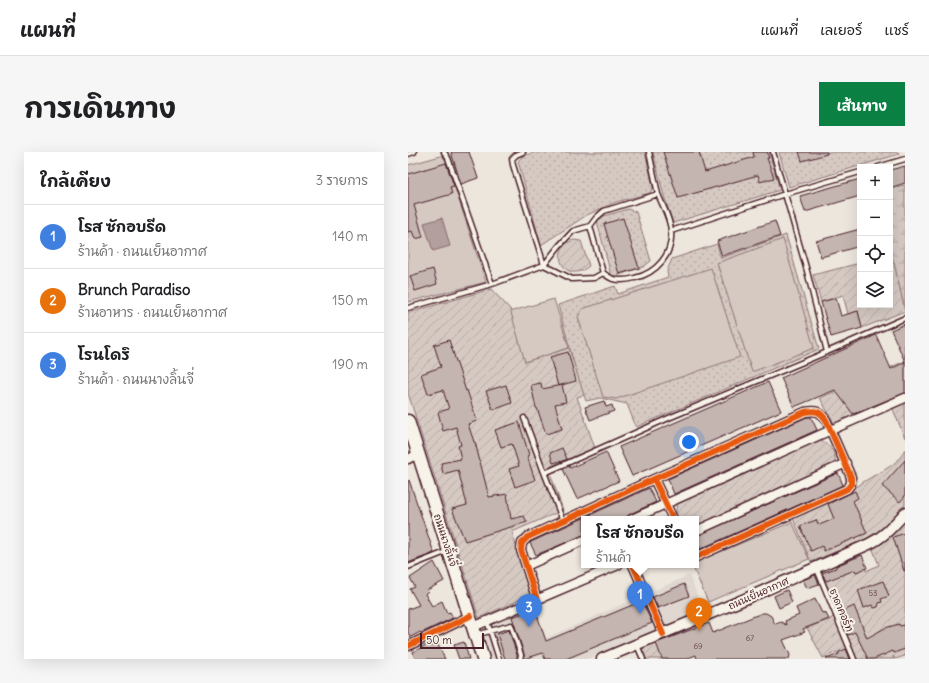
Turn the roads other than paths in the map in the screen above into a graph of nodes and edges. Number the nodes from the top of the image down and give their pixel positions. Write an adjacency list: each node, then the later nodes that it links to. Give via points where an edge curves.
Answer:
1 (414, 152): 6 (lane)
2 (444, 152): 16 (lane)
3 (523, 152): 14 (lane, via 512,159 513,165)
4 (649, 152): 10 (lane)
5 (773, 152): 11 (lane)
6 (408, 154)
7 (905, 159): 8 (lane)
8 (888, 164)
9 (857, 173): 11 (lane)
10 (658, 194): 12 (lane, via 604,211); 13 (lane)
11 (785, 194): 13 (lane); 19 (lane)
12 (590, 226): 14 (lane, via 573,231); 15 (lane)
13 (672, 231): 15 (lane, via 663,260 657,268 644,276 625,280 612,279)
14 (544, 265): 15 (lane, via 572,279 594,278); 16 (lane)
15 (603, 273)
16 (492, 284): 17 (lane)
17 (408, 308)
18 (905, 318): 19 (lane)
19 (827, 352): 26 (lane)
20 (905, 398): 23 (street)
21 (524, 418): 26 (lane)
22 (408, 421): 24 (main road, ถนนนางลิ้นจี่)
23 (831, 430): 25 (street); 27 (street, via 817,411 805,412); 28 (street)
24 (413, 457): 35 (main road, ถนนนางลิ้นจี่)
25 (846, 463): 33 (street); 36 (street, via 851,477 851,484 847,489)
26 (544, 472): 32 (lane)
27 (654, 479): 28 (street); 32 (street)
28 (666, 504): 30 (street); 31 (street)
29 (905, 513): 38 (street, ถนนเย็นอากาศ, via 879,539)
30 (639, 516)
31 (672, 516)
32 (563, 521): 37 (street, via 528,537 522,543 521,550)
33 (699, 529)
34 (581, 541): 37 (street)
35 (449, 551): 39 (lane); 44 (main road, ถนนนางลิ้นจี่)
36 (699, 555)
37 (526, 566): 42 (street)
38 (816, 567): 46 (street, ถนนเย็นอากาศ); 57 (lane, ธาดาคอร์ท)
39 (408, 568)
40 (611, 568): 42 (street)
41 (634, 568): 46 (street)
42 (537, 600): 43 (street)
43 (487, 621): 44 (street); 45 (lane)
44 (473, 626): 45 (lane); 50 (street); 53 (main road, ถนนนางลิ้นจี่)
45 (490, 631): 48 (lane); 54 (lane, via 511,625)
46 (663, 634): 49 (street, ถนนเย็นอากาศ)
47 (500, 643): 48 (lane)
48 (494, 645): 52 (lane)
49 (637, 645): 55 (street, ถนนเย็นอากาศ); 56 (lane)
50 (408, 646)
51 (504, 655): 52 (lane)
52 (498, 658)
53 (484, 659)
54 (520, 659)
55 (602, 659)
56 (643, 659)
57 (854, 659)

